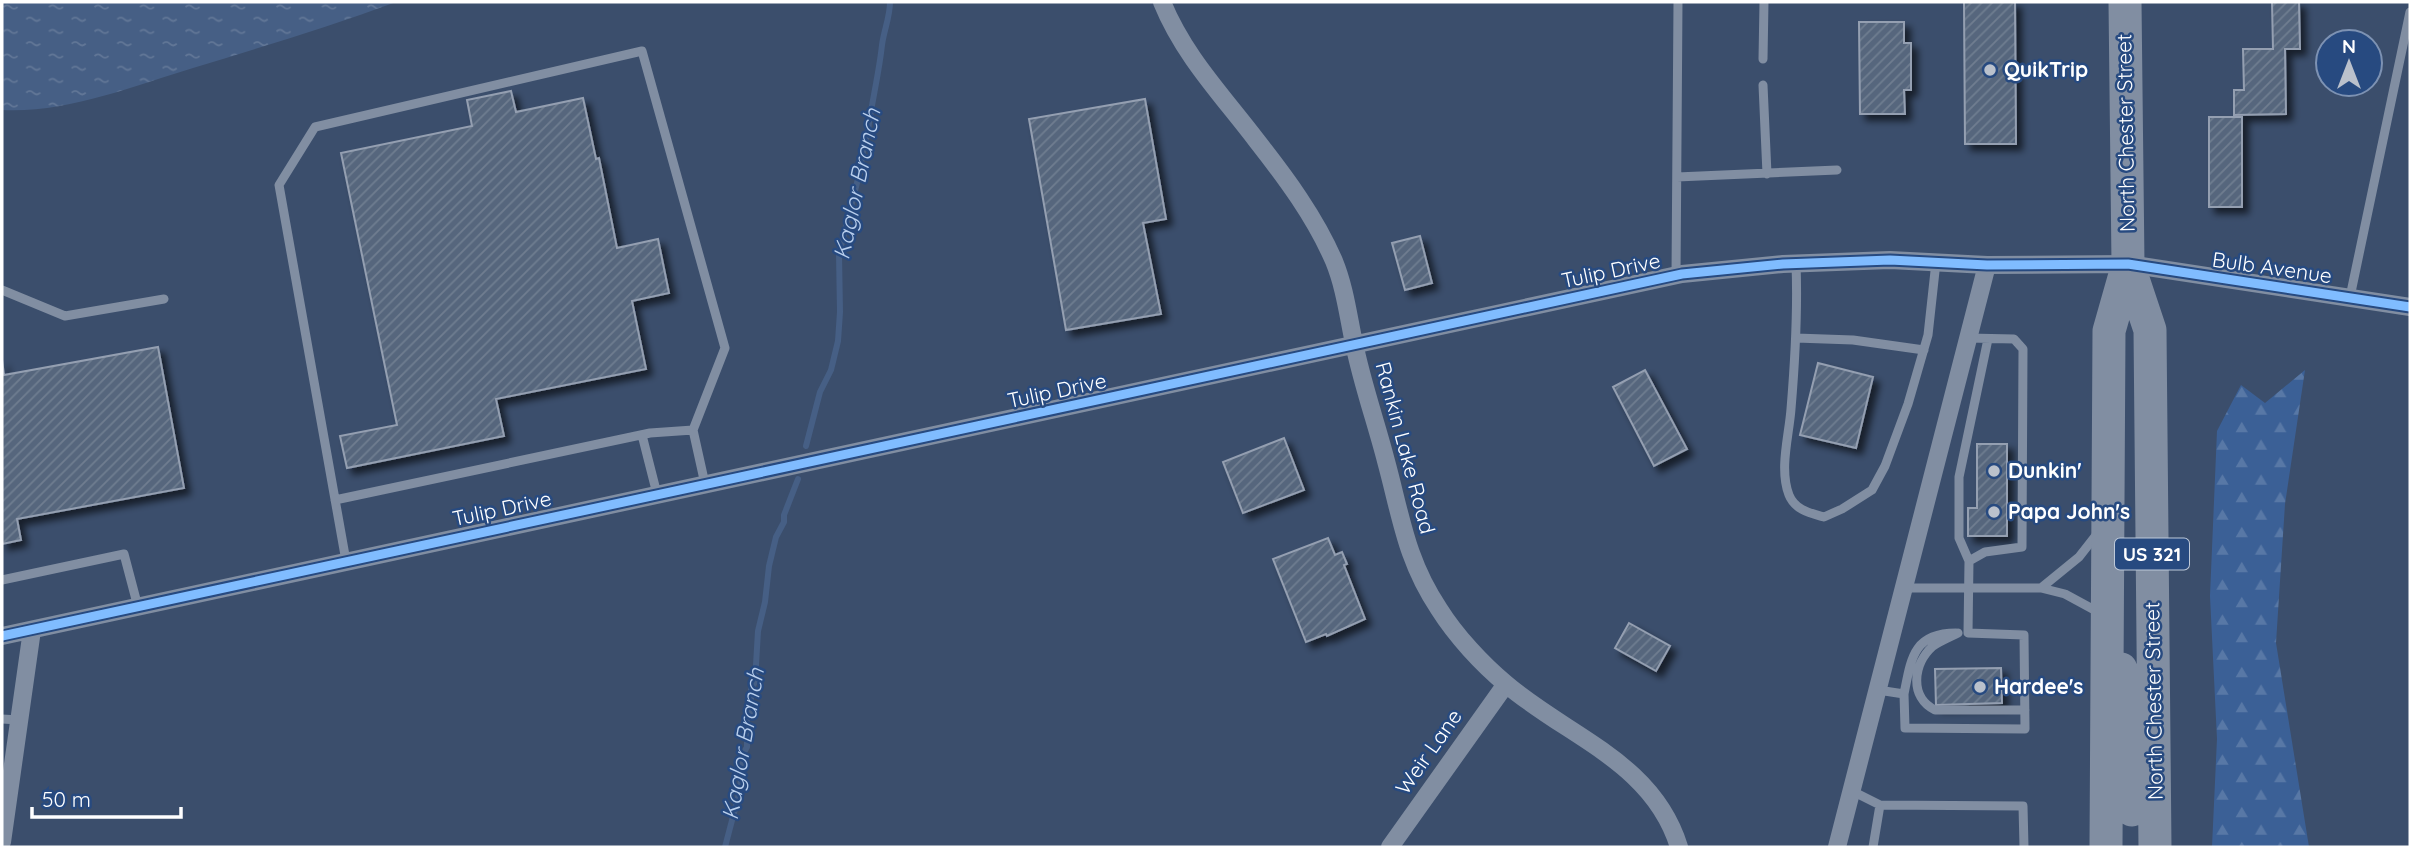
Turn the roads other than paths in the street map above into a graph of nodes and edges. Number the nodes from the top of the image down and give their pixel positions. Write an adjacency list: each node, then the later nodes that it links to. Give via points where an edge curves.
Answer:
1 (1162, 2): 24 (street, Rankin Lake Road, via 1206,80 1257,140 1310,214 1334,262)
2 (1678, 2): 11 (lane)
3 (1764, 2): 7 (lane)
4 (2125, 2): 14 (highway, North Chester Street / US 321)
5 (2410, 12): 6 (lane)
6 (2407, 39): 18 (lane)
7 (1763, 59)
8 (1763, 85): 10 (lane)
9 (1836, 170): 10 (lane)
10 (1767, 174): 11 (lane)
11 (1677, 177): 16 (lane)
12 (1936, 262): 13 (street, Tulip Drive); 15 (street, Tulip Drive); 25 (lane)
13 (1797, 264): 16 (street, Tulip Drive); 21 (lane)
14 (2128, 264): 15 (street, Tulip Drive); 18 (street, Bulb Avenue); 31 (highway, North Chester Street / US 321, via 2109,331); 59 (highway, North Chester Street / US 321, via 2150,330)
15 (1987, 265): 22 (street)
16 (1676, 275): 24 (street, Tulip Drive)
17 (2, 290): 19 (lane, via 65,316)
18 (2350, 297): 20 (street, Bulb Avenue)
19 (164, 299)
20 (2410, 307)
21 (1797, 338): 25 (lane, via 1853,340); 25 (lane, via 1784,465 1789,496 1801,510 1824,517 1872,490 1890,454)
22 (1968, 338): 23 (lane); 36 (street)
23 (1988, 339): 33 (lane, via 1958,477 1959,538); 33 (lane, via 2014,339 2023,349 2022,547 1985,552)
24 (1354, 345): 28 (street, Tulip Drive); 44 (street, Rankin Lake Road, via 1420,581 1441,613)
25 (1924, 351)
26 (693, 430): 27 (lane); 28 (lane); 30 (lane, via 724,348 642,51 315,127 279,185)
27 (642, 435): 29 (lane); 30 (lane)
28 (705, 484): 29 (street, Tulip Drive)
29 (657, 494): 32 (street, Tulip Drive)
30 (335, 500): 32 (lane)
31 (2107, 522): 37 (lane, via 2079,557); 39 (highway, North Chester Street / US 321)
32 (346, 561): 38 (street, Tulip Drive)
33 (1969, 561): 35 (lane)
34 (2, 580): 38 (lane, via 124,554)
35 (1970, 587): 36 (lane); 37 (lane); 42 (lane)
36 (1904, 588): 45 (street)
37 (2041, 588): 39 (lane, via 2083,601)
38 (138, 607): 40 (street, Tulip Drive)
39 (2106, 617): 57 (highway, North Chester Street / US 321); 58 (highway, via 2129,697)
40 (32, 630): 43 (street, Tulip Drive); 48 (street)
41 (1958, 633): 42 (lane); 46 (lane, via 1922,641 1911,658); 47 (lane, via 1934,646 1922,660 1916,691 1923,704 1935,710)
42 (1968, 633): 47 (lane, via 2024,635)
43 (2, 636)
44 (1506, 684): 52 (street, Weir Lane); 53 (street, Rankin Lake Road, via 1649,789)
45 (1878, 690): 46 (lane); 49 (street)
46 (1904, 694): 47 (lane, via 1905,728 2025,729)
47 (2025, 710)
48 (11, 719): 51 (street)
49 (1852, 791): 50 (lane); 54 (street)
50 (1880, 805): 55 (lane); 56 (lane, via 2023,806)
51 (2, 842)
52 (1390, 847)
53 (1679, 847)
54 (1837, 847)
55 (1873, 847)
56 (2024, 847)
57 (2106, 847)
58 (2133, 847)
59 (2155, 847)

